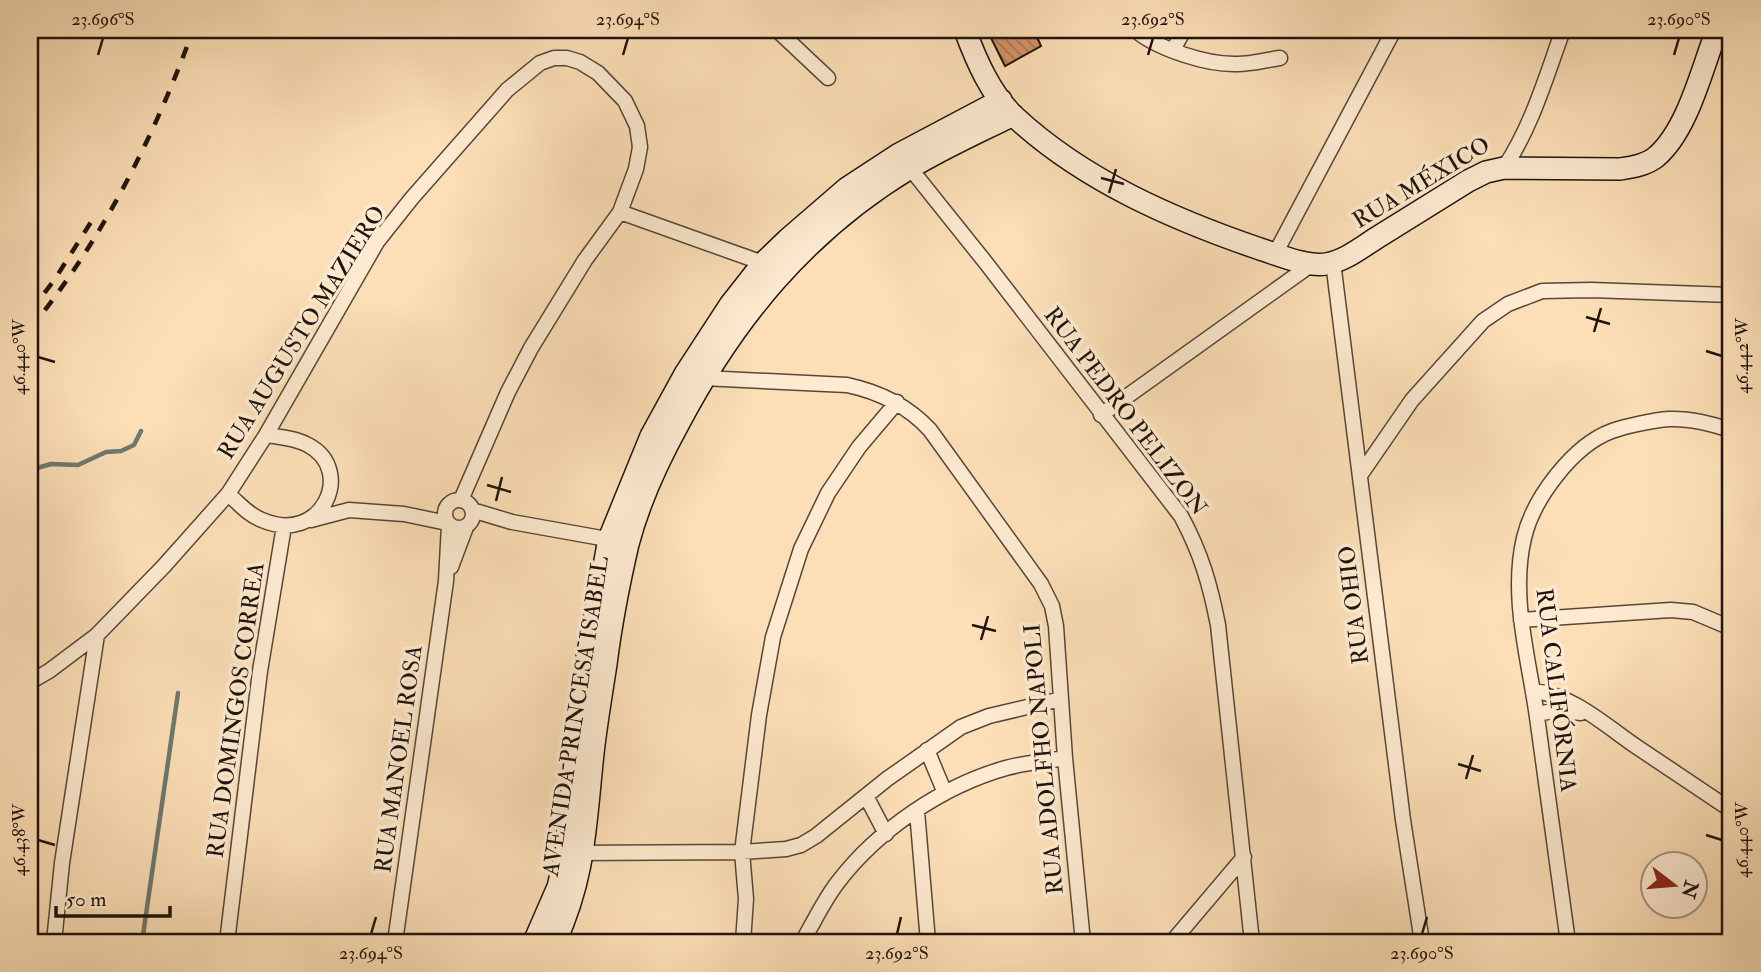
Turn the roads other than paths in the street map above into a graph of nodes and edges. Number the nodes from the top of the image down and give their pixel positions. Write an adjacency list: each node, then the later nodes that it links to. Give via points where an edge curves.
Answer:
1 (777, 30): 10 (street)
2 (965, 30): 11 (main road)
3 (1135, 30): 8 (street)
4 (1185, 30): 8 (street)
5 (1394, 30): 15 (street)
6 (1563, 30): 13 (street, RUA MÉXICO, via 1528,125)
7 (1717, 30): 13 (main road, via 1687,110 1655,157 1620,169)
8 (1173, 50): 9 (street, via 1218,63)
9 (1280, 58)
10 (828, 78)
11 (1007, 108): 12 (main road, AVENIDA PRINCESA ISABEL); 15 (main road, via 1067,159 1110,185 1227,238)
12 (904, 161): 17 (main road, AVENIDA PRINCESA ISABEL, via 847,188); 19 (main road, AVENIDA PRINCESA ISABEL, via 781,271); 21 (street, RUA PEDRO PELIZON)
13 (1504, 168): 16 (main road, RUA MÉXICO, via 1468,181)
14 (620, 212): 17 (street); 23 (street, RUA AUGUSTO MAZIERO, via 639,147 637,127 625,101 580,62 554,58 540,64 507,90 377,242); 29 (street, RUA MANOEL ROSA, via 585,260 508,392 485,443)
15 (1275, 254): 16 (main road)
16 (1330, 261): 21 (street, RUA MÉXICO); 24 (street, RUA OHIO)
17 (763, 263): 34 (main road, AVENIDA PRINCESA ISABEL, via 685,374 651,436)
18 (1731, 295): 24 (street, via 1591,289 1542,291 1508,304 1483,321 1412,400)
19 (703, 378): 20 (street, RUA ADOLFHO NAPOLI, via 847,385); 34 (main road, AVENIDA PRINCESA ISABEL)
20 (897, 402): 41 (street, RUA ADOLFHO NAPOLI, via 930,430 1041,584 1056,625); 51 (street, via 828,493 801,549 773,637)
21 (1101, 415): 53 (street, RUA PEDRO PELIZON, via 1181,516 1209,580)
22 (1731, 430): 36 (street, RUA CALIFÓRNIA, via 1669,419 1611,432 1565,465 1532,515 1524,538)
23 (266, 435): 25 (street, via 310,445 324,461); 26 (street, RUA AUGUSTO MAZIERO)
24 (1360, 474): 65 (street, RUA OHIO)
25 (330, 482): 28 (street, via 336,500); 31 (street, via 328,497)
26 (228, 494): 33 (street, via 260,520); 38 (street, RUA AUGUSTO MAZIERO)
27 (447, 507): 29 (street, via 453,501); 30 (street); 32 (street, RUA MANOEL ROSA)
28 (349, 510): 30 (street); 31 (street)
29 (468, 513): 32 (street, via 457,528); 34 (street); 35 (street, RUA MANOEL ROSA)
30 (404, 514): 32 (street)
31 (308, 521): 33 (street)
32 (448, 524): 35 (street, RUA MANOEL ROSA)
33 (284, 527): 55 (street, RUA DOMINGOS CORREA, via 260,671)
34 (619, 541): 52 (main road, AVENIDA PRINCESA ISABEL, via 583,680)
35 (446, 581): 56 (street, RUA MANOEL ROSA)
36 (1521, 620): 37 (street, via 1671,610 1693,612); 40 (street, RUA CALIFÓRNIA)
37 (1731, 628)
38 (97, 635): 39 (street, RUA AUGUSTO MAZIERO); 54 (street)
39 (30, 682)
40 (1533, 691): 42 (street, RUA CALIFÓRNIA); 43 (street, via 1559,697)
41 (1061, 699): 44 (street, via 989,716 961,727); 45 (street, RUA ADOLFHO NAPOLI)
42 (1537, 714): 43 (street, via 1558,710); 66 (street, RUA CALIFÓRNIA)
43 (1590, 715): 48 (street)
44 (927, 750): 46 (street); 47 (street)
45 (1065, 758): 46 (street, via 1006,768); 62 (street, RUA ADOLFHO NAPOLI)
46 (945, 793): 49 (street)
47 (866, 796): 50 (street); 51 (street, via 801,845)
48 (1731, 810)
49 (917, 811): 50 (street); 61 (street)
50 (886, 834): 60 (street, via 836,885)
51 (742, 852): 52 (street); 59 (street)
52 (575, 853): 57 (main road, AVENIDA PRINCESA ISABEL); 58 (main road, AVENIDA PRINCESA ISABEL, via 578,882)
53 (1244, 857): 63 (street); 64 (street, RUA PEDRO PELIZON)
54 (54, 942)
55 (227, 942)
56 (395, 942)
57 (534, 942)
58 (555, 942)
59 (743, 942)
60 (802, 942)
61 (928, 942)
62 (1083, 942)
63 (1172, 942)
64 (1252, 942)
65 (1422, 942)
66 (1568, 942)

